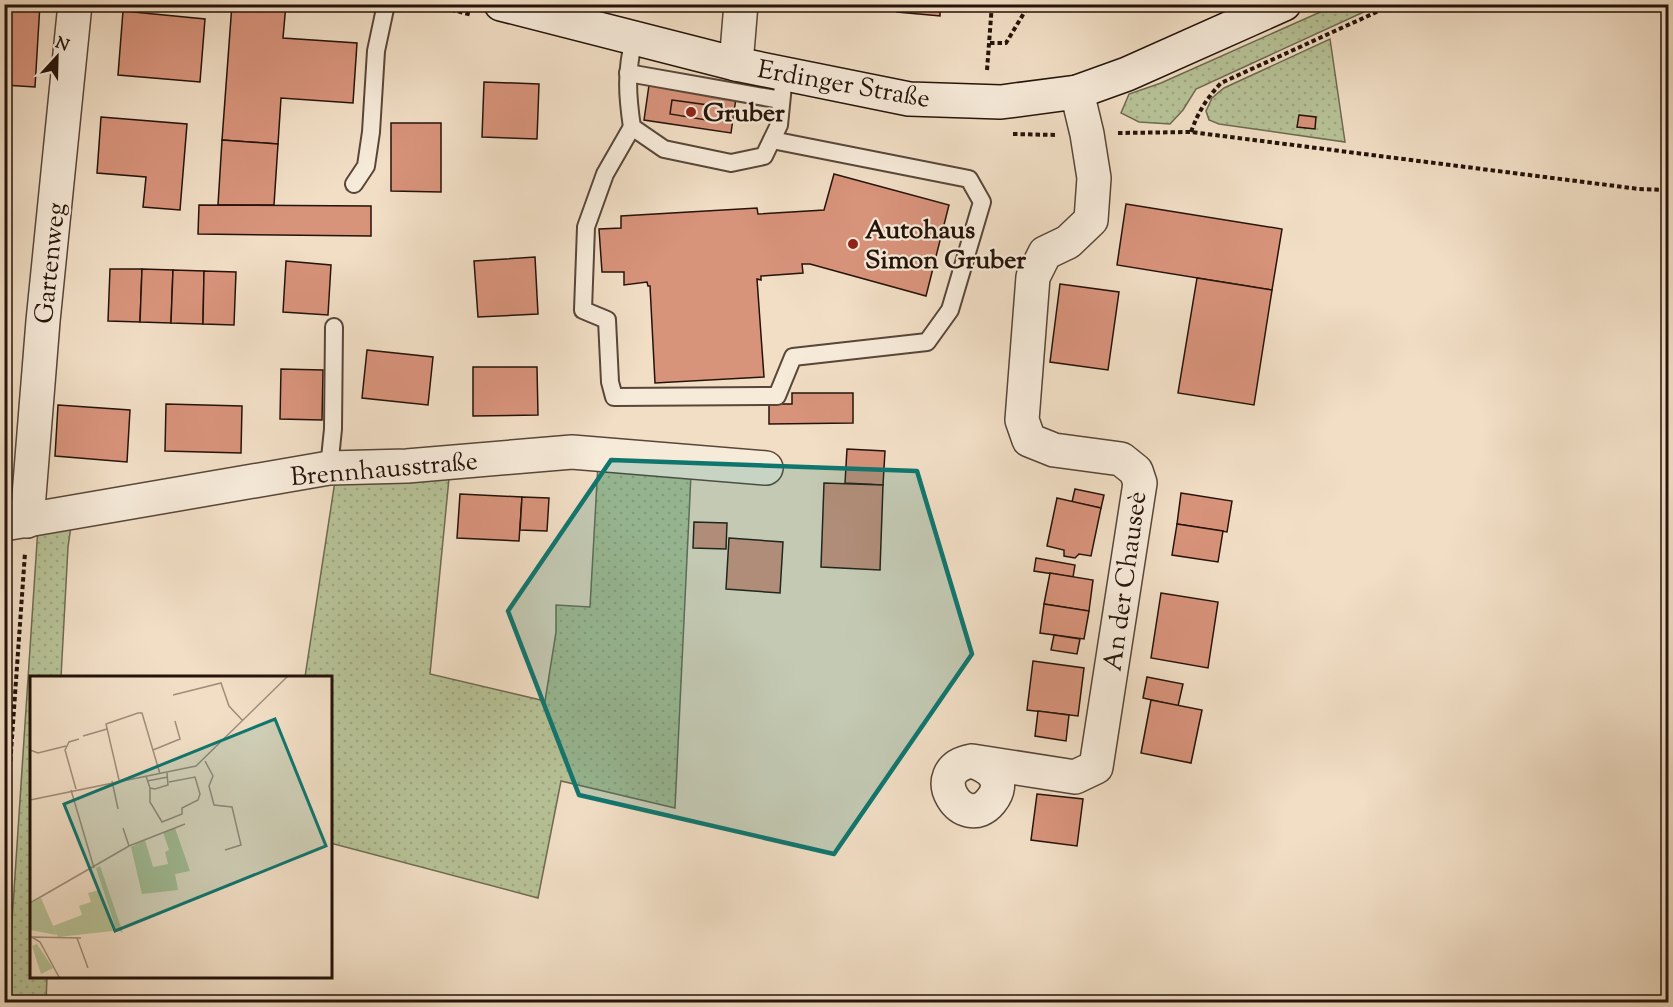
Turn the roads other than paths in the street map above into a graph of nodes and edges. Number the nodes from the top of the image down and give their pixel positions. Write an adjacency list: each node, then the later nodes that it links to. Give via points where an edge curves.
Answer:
1 (75, 4): 17 (street, Gartenweg, via 43,321)
2 (386, 4): 13 (lane, via 376,51 366,166)
3 (501, 4): 6 (street, Erdinger Straße)
4 (741, 4): 7 (street)
5 (1284, 4): 10 (street, Erdinger Straße)
6 (634, 39): 7 (street, Erdinger Straße); 8 (lane)
7 (735, 64): 9 (street, Erdinger Straße)
8 (628, 73): 9 (lane); 11 (lane)
9 (783, 87): 10 (street, Erdinger Straße, via 909,99 1001,102); 12 (lane, via 779,125)
10 (1077, 92): 18 (street, An der Chauseè, via 1094,178 1091,220 1068,242 1045,253 1033,277 1022,420 1029,440 1054,450 1121,459 1136,471 1140,483 1096,767 1075,777)
11 (632, 127): 12 (lane, via 664,149 731,163 765,156); 12 (lane, via 605,174 586,227 584,310 607,320 614,397 777,396 793,357 927,342 950,310 982,202 969,178)
12 (772, 140)
13 (354, 184)
14 (334, 327): 15 (lane)
15 (329, 468): 16 (street, Brennhausstraße, via 407,466 572,452); 17 (street, Brennhausstraße)
16 (766, 468)
17 (16, 523)
18 (972, 761)

